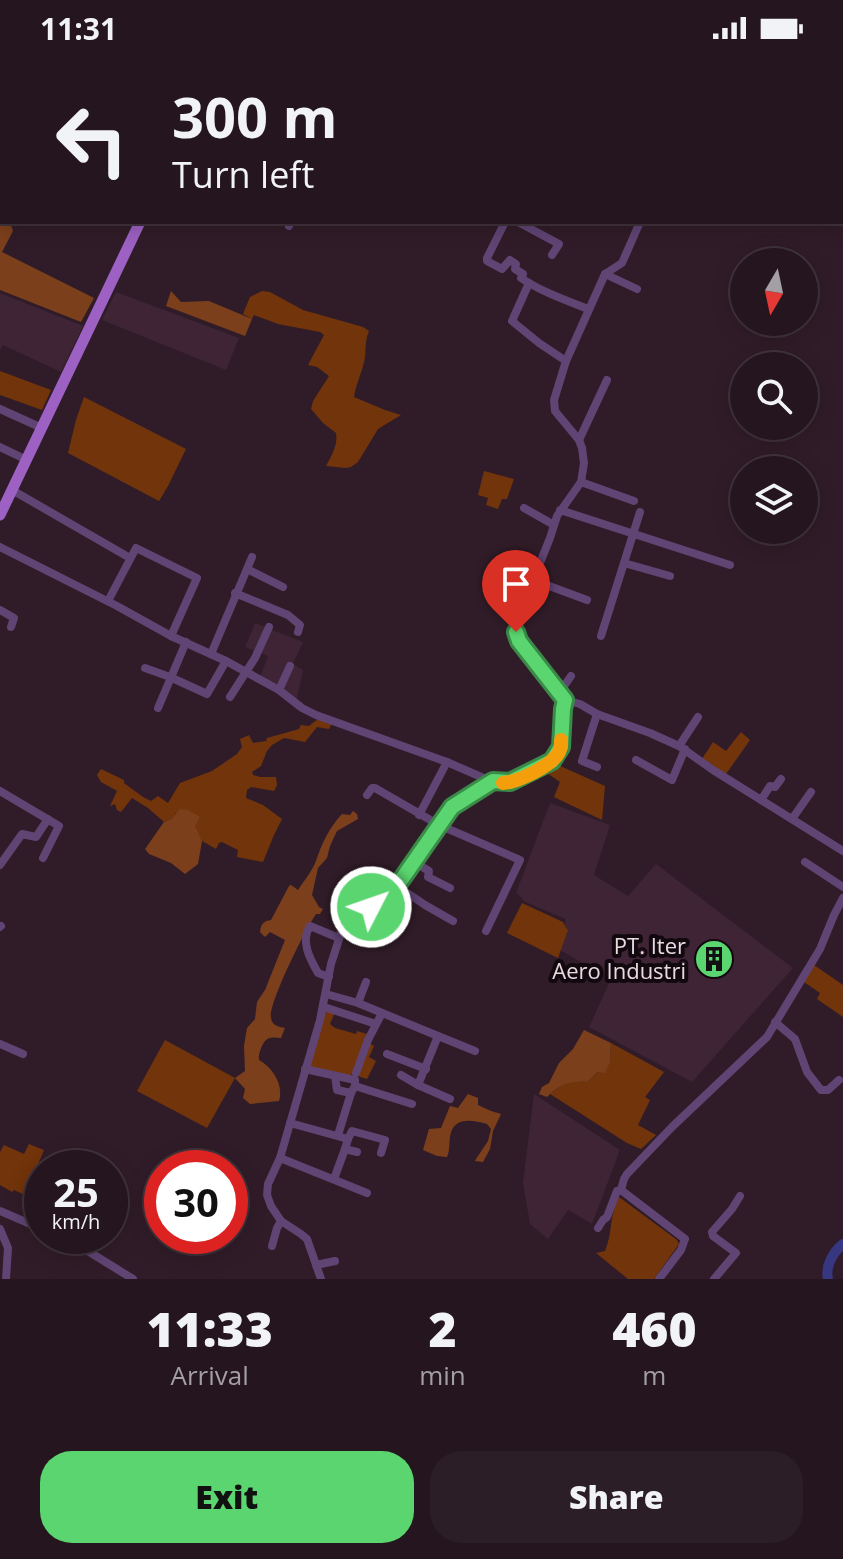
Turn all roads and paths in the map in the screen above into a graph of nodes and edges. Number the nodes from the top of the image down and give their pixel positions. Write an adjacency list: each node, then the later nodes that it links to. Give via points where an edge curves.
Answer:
1 (139, 224): 13 (main road)
2 (504, 224): 7 (street, via 487,260 502,269 510,260)
3 (522, 224): 5 (street, via 559,244)
4 (639, 224): 6 (street, via 622,263)
5 (552, 255)
6 (605, 274): 8 (street); 9 (street)
7 (529, 283): 9 (street); 10 (street, via 512,321)
8 (637, 289)
9 (588, 309): 10 (street)
10 (566, 361): 14 (street, via 554,405)
11 (607, 380): 14 (street)
12 (0, 409): 13 (street)
13 (42, 428): 16 (main road)
14 (579, 440): 17 (street)
15 (0, 447): 16 (street)
16 (27, 460): 18 (main road)
17 (581, 482): 19 (street); 22 (street)
18 (12, 490): 21 (main road); 28 (street)
19 (634, 501)
20 (524, 508): 24 (street)
21 (1, 510)
22 (560, 510): 24 (street); 25 (street)
23 (640, 512): 25 (street)
24 (554, 525): 33 (street)
25 (633, 534): 29 (street); 30 (street)
26 (0, 547): 37 (street)
27 (252, 557): 31 (street)
28 (130, 558): 37 (street); 42 (street, via 136,548 197,579)
29 (624, 563): 32 (street); 43 (street)
30 (730, 565)
31 (247, 569): 34 (street); 35 (street)
32 (670, 576)
33 (533, 580): 36 (street); 53 (street, via 516,632)
34 (283, 587)
35 (235, 593): 41 (street, via 292,617 300,625); 45 (street)
36 (587, 600)
37 (108, 601): 42 (street)
38 (0, 610): 39 (street, via 14,618)
39 (11, 627)
40 (269, 627): 49 (street)
41 (298, 632)
42 (171, 636): 44 (street)
43 (601, 636)
44 (186, 642): 45 (street); 51 (street)
45 (211, 654): 46 (street)
46 (226, 661): 49 (street); 51 (street, via 207,694)
47 (290, 666): 52 (street)
48 (145, 668): 51 (street)
49 (245, 673): 52 (street); 54 (street)
50 (571, 676): 53 (street)
51 (170, 677): 55 (street)
52 (279, 690): 60 (street, via 309,712)
53 (563, 696): 56 (street); 63 (street, via 561,747 555,758 515,781)
54 (230, 697)
55 (158, 708)
56 (597, 714): 58 (street); 61 (street, via 582,761)
57 (698, 717): 58 (street)
58 (682, 748): 59 (street, via 672,780); 67 (street)
59 (636, 760)
60 (447, 762): 63 (street); 68 (street)
61 (597, 767)
62 (781, 779): 67 (street)
63 (493, 781): 71 (street, via 452,807)
64 (0, 791): 69 (street)
65 (811, 792): 70 (street)
66 (367, 795): 68 (street, via 375,788)
67 (761, 800): 70 (street)
68 (419, 815): 71 (street)
69 (48, 819): 73 (street, via 59,828); 76 (street, via 36,837 22,834)
70 (792, 819): 72 (street)
71 (439, 825): 74 (street); 82 (street, via 520,860)
72 (843, 851)
73 (43, 858)
74 (414, 862): 77 (street); 79 (street)
75 (805, 862): 78 (street)
76 (0, 865)
77 (397, 886): 81 (street); 83 (street, via 351,917)
78 (843, 887)
79 (450, 888)
80 (843, 898): 90 (street, via 820,949)
81 (453, 921)
82 (486, 931)
83 (339, 938): 84 (street); 84 (street, via 310,926 306,932 317,971)
84 (329, 977): 86 (street)
85 (366, 982): 87 (street)
86 (326, 994): 87 (street); 88 (street)
87 (358, 1003): 89 (street)
88 (324, 1007): 91 (street); 97 (street)
89 (382, 1013): 91 (street); 92 (street)
90 (775, 1022): 102 (street, via 794,1038 807,1072 821,1090); 115 (street, via 757,1048 635,1166)
91 (376, 1024): 99 (street)
92 (438, 1036): 94 (street); 98 (street)
93 (0, 1044): 95 (street)
94 (475, 1051)
95 (23, 1054)
96 (387, 1054): 98 (street)
97 (305, 1069): 101 (street); 107 (street)
98 (426, 1069): 103 (street)
99 (356, 1073)
100 (401, 1075): 103 (street)
101 (335, 1076): 104 (street, via 337,1090); 104 (street, via 355,1080)
102 (839, 1080)
103 (418, 1085): 105 (street)
104 (353, 1090): 106 (street); 108 (street)
105 (450, 1099)
106 (412, 1104)
107 (290, 1123): 108 (street); 113 (street)
108 (338, 1135): 109 (street)
109 (348, 1139): 110 (street); 112 (street, via 352,1131 385,1140)
110 (345, 1149): 111 (street); 114 (street)
111 (357, 1152)
112 (381, 1153)
113 (280, 1158): 114 (street); 120 (street, via 267,1195)
114 (334, 1179): 116 (street)
115 (621, 1190): 121 (street); 130 (street, via 685,1239)
116 (367, 1193)
117 (740, 1196): 131 (street, via 712,1232 736,1253)
118 (0, 1211): 119 (street)
119 (24, 1221)
120 (281, 1221): 123 (street); 126 (street, via 305,1237)
121 (598, 1228)
122 (0, 1229): 127 (street, via 8,1252)
123 (272, 1246)
124 (93, 1254): 128 (street)
125 (335, 1261): 126 (street)
126 (316, 1265): 129 (street)
127 (6, 1279)
128 (133, 1279)
129 (321, 1279)
130 (659, 1279)
131 (714, 1279)

